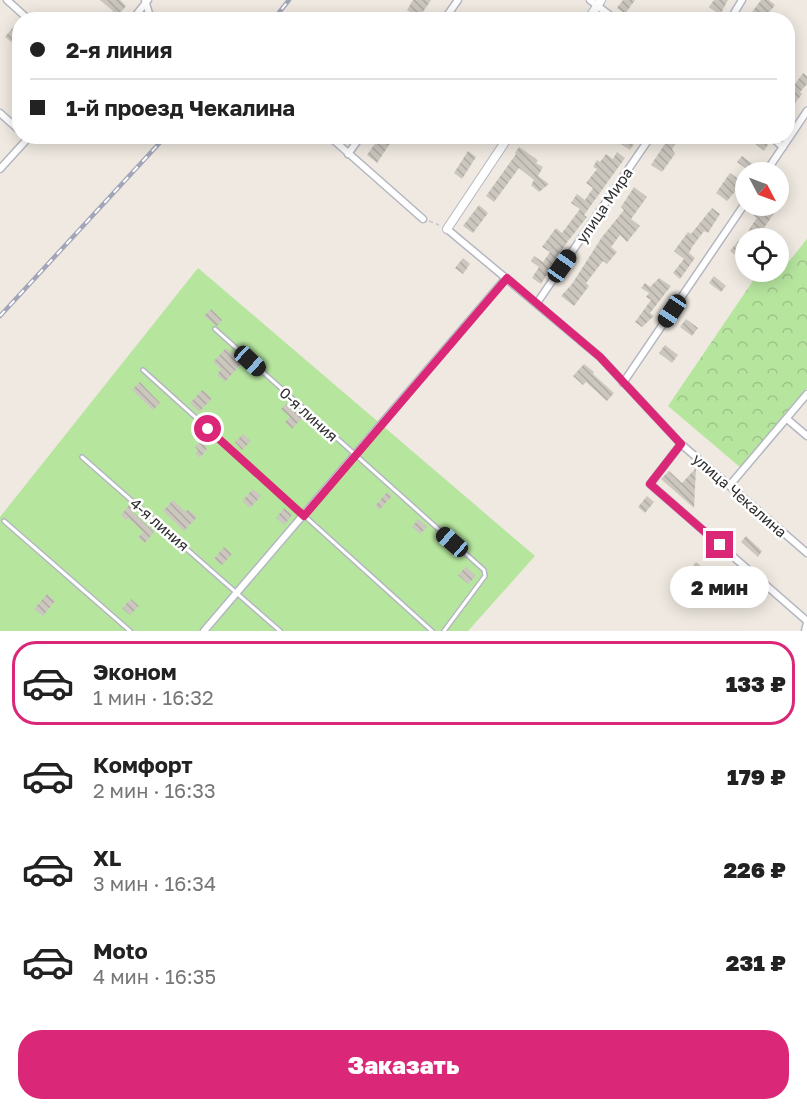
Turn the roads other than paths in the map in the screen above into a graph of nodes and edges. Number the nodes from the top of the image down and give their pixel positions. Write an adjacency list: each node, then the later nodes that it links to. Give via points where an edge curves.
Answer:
1 (7, 0): 4 (street)
2 (590, 0): 3 (street)
3 (599, 3)
4 (20, 12)
5 (807, 111): 8 (street)
6 (0, 113): 7 (street)
7 (12, 124)
8 (795, 129)
9 (22, 144): 19 (street)
10 (337, 144): 17 (street)
11 (355, 144): 17 (street)
12 (504, 144): 22 (street)
13 (646, 144): 24 (street, улица Мира)
14 (779, 144): 16 (street)
15 (785, 144): 16 (street)
16 (783, 147): 18 (street)
17 (348, 154): 21 (street)
18 (773, 162)
19 (0, 169)
20 (736, 216): 27 (street)
21 (423, 219)
22 (447, 229): 23 (street, улица Чекалина)
23 (507, 278): 24 (street, улица Чекалина); 33 (street)
24 (537, 303): 27 (street, улица Чекалина, via 600,357)
25 (215, 329): 33 (lane, 0-я линия)
26 (144, 370): 35 (lane)
27 (623, 383): 31 (street, улица Чекалина)
28 (807, 394): 29 (street)
29 (787, 419): 30 (street); 34 (street)
30 (807, 436)
31 (681, 444): 34 (street, улица Чекалина); 39 (street, via 650,484)
32 (82, 456): 38 (lane, 4-я линия)
33 (355, 456): 35 (street); 44 (lane, 0-я линия, via 484,570 484,576)
34 (730, 485): 37 (street, улица Чекалина)
35 (304, 516): 38 (street); 43 (lane)
36 (4, 521): 40 (lane)
37 (807, 553)
38 (237, 592): 41 (street); 42 (lane, 4-я линия)
39 (807, 622): 45 (street)
40 (130, 631)
41 (204, 631)
42 (280, 631)
43 (432, 631)
44 (444, 631)
45 (805, 631)

